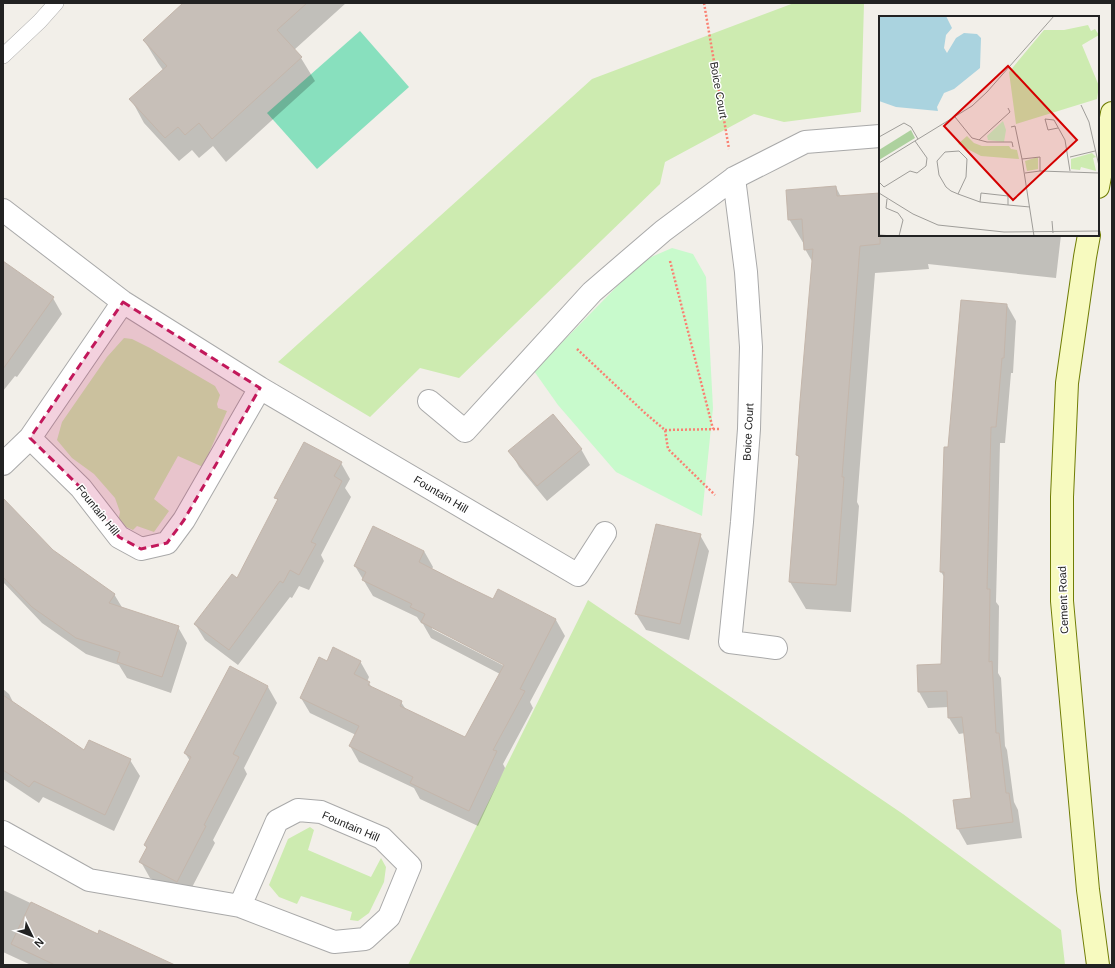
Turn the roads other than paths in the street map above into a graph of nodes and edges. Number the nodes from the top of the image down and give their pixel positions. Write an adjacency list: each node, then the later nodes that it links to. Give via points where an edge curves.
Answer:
1 (56, 3): 2 (lane)
2 (3, 56)
3 (1112, 113): 5 (street)
4 (879, 136): 6 (street, via 805,142)
5 (1101, 159): 7 (street)
6 (734, 178): 12 (street, via 663,231 592,292 465,431); 16 (street, Boice Court, via 746,272 751,347 749,430 730,642)
7 (1099, 178)
8 (3, 210): 10 (street, Fountain Hill)
9 (1089, 236): 19 (street, Cement Road, via 1067,383 1062,497 1062,601 1088,890)
10 (123, 302): 11 (street, Fountain Hill); 13 (street)
11 (260, 388): 13 (street, Fountain Hill, via 184,520 167,543 141,549 119,537 81,488); 15 (street, Fountain Hill, via 578,575)
12 (429, 400)
13 (30, 438): 14 (street)
14 (3, 464)
15 (605, 532)
16 (776, 648)
17 (3, 832): 18 (street, Fountain Hill, via 89,880)
18 (240, 906): 18 (street, Fountain Hill, via 277,821 298,810 321,812 382,838 410,866 389,917 365,939 334,942)
19 (1098, 965)

